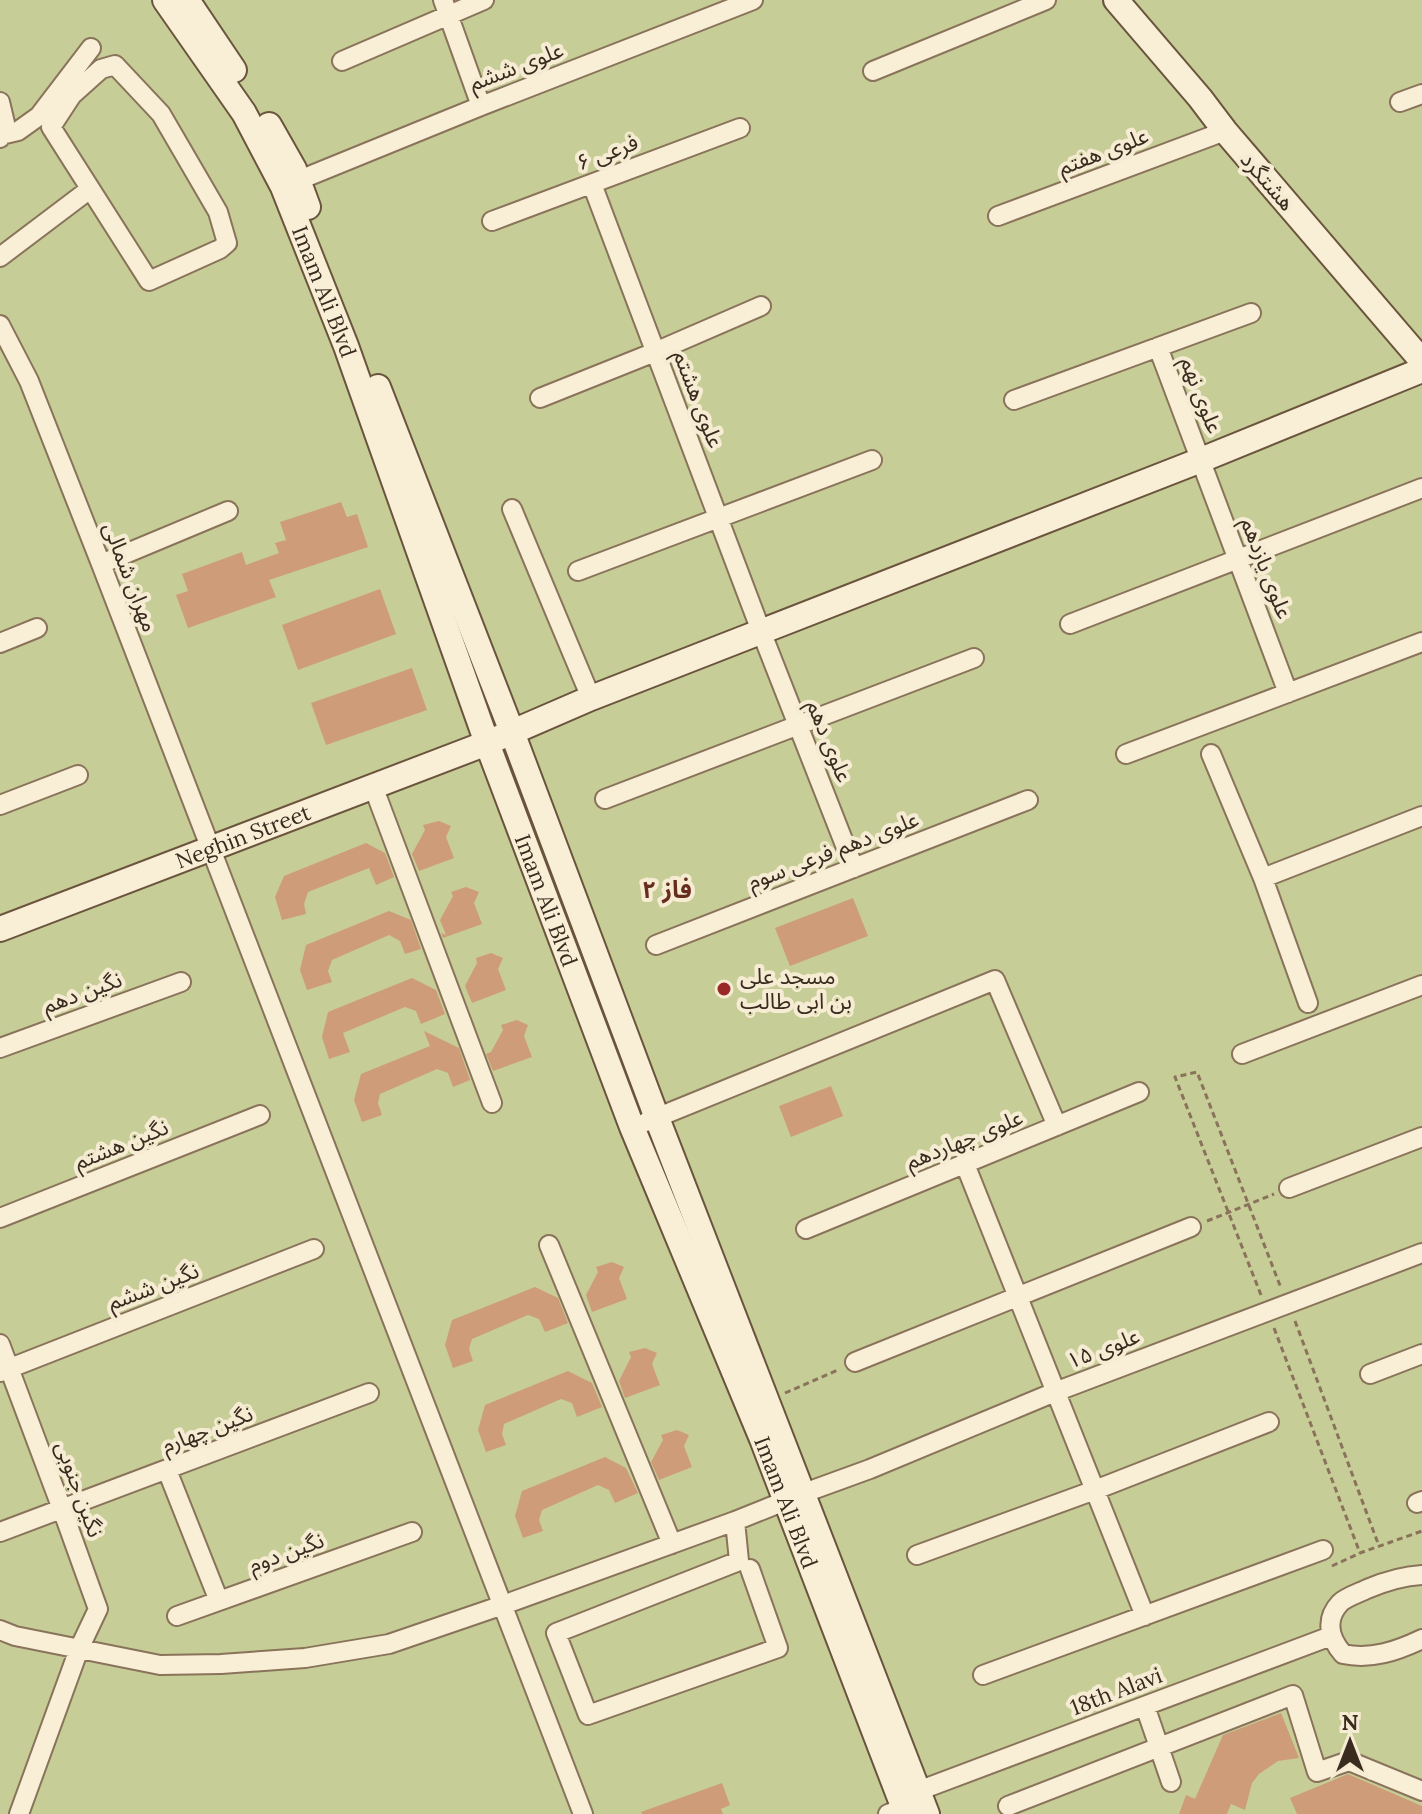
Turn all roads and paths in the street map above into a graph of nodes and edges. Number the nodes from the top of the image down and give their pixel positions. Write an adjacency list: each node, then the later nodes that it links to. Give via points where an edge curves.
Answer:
1 (165, 0): 19 (street, Imam Ali Blvd)
2 (187, 0): 19 (street, Imam Ali Blvd, via 294,169)
3 (484, 0): 8 (street)
4 (753, 0): 15 (street, علوی ششم)
5 (1046, 0): 7 (street)
6 (1116, 0): 17 (street, هشتگرد)
7 (1025, 4): 11 (street)
8 (445, 8): 10 (street); 15 (street)
9 (91, 48): 18 (street, via 39,116)
10 (342, 61)
11 (873, 71)
12 (1422, 94): 14 (street)
13 (0, 102): 18 (street, via 5,123)
14 (1400, 102)
15 (481, 106): 19 (street, علوی ششم)
16 (740, 128): 20 (street, فرعی ۶)
17 (1225, 131): 22 (street, علوی هفتم); 30 (street, هشتگرد)
18 (0, 136)
19 (291, 184): 52 (street, Imam Ali Blvd); 53 (street, Imam Ali Blvd)
20 (592, 184): 23 (street, فرعی ۶); 29 (street, علوی هشتم)
21 (90, 189): 21 (street, via 149,281 227,243 218,212 161,114 115,65 101,69 72,95 51,127); 24 (street)
22 (998, 216)
23 (492, 221)
24 (0, 257)
25 (761, 306): 29 (street)
26 (1251, 313): 28 (street)
27 (0, 325): 41 (street, مهران شمالی, via 29,381)
28 (1158, 347): 33 (street); 35 (street, علوی نهم)
29 (655, 352): 32 (street); 39 (street, علوی هشتم)
30 (1422, 361)
31 (1422, 370): 35 (street, Neghin Street)
32 (540, 398)
33 (1014, 400)
34 (872, 460): 39 (street)
35 (1201, 460): 40 (street, علوی یازدهم); 45 (street, Neghin Street)
36 (1422, 488): 40 (street)
37 (512, 509): 50 (street)
38 (228, 511): 41 (street)
39 (718, 519): 42 (street); 45 (street, علوی هشتم)
40 (1238, 560): 43 (street); 49 (street, علوی یازدهم)
41 (101, 564): 62 (street, مهران شمالی)
42 (578, 571)
43 (1070, 624)
44 (37, 628): 47 (street)
45 (761, 631): 50 (street, Neghin Street); 51 (street, علوی دهم)
46 (1422, 642): 49 (street)
47 (0, 643)
48 (974, 658): 51 (street)
49 (1288, 693): 54 (street)
50 (591, 698): 52 (street, Neghin Street)
51 (798, 726): 58 (street); 63 (street, علوی دهم)
52 (512, 732): 53 (street, Neghin Street); 75 (street, Imam Ali Blvd)
53 (487, 743): 57 (street, Neghin Street); 77 (street, Imam Ali Blvd)
54 (1126, 754)
55 (1211, 754): 64 (street)
56 (78, 775): 60 (street)
57 (373, 786): 62 (street, Neghin Street); 73 (street)
58 (605, 799)
59 (1028, 800): 63 (street, علوی دهم فرعی سوم)
60 (0, 805)
61 (1422, 816): 64 (street)
62 (210, 849): 65 (street, Neghin Street); 111 (street, مهران شمالی)
63 (854, 868): 66 (street, علوی دهم فرعی سوم)
64 (1263, 878): 69 (street)
65 (0, 929)
66 (656, 945)
67 (181, 982): 70 (street, نگین دهم)
68 (1422, 985): 71 (street)
69 (1308, 1003)
70 (0, 1048)
71 (1242, 1054)
72 (1139, 1092): 76 (street, علوی چهاردهم)
73 (492, 1103)
74 (260, 1115): 81 (street, نگین هشتم)
75 (657, 1118): 76 (street, via 995,980); 77 (street); 95 (street, Imam Ali Blvd)
76 (1057, 1126): 79 (street, علوی چهاردهم)
77 (632, 1127): 99 (street, Imam Ali Blvd, via 756,1425)
78 (1422, 1137): 80 (street)
79 (965, 1164): 83 (street, علوی چهاردهم); 87 (street)
80 (1289, 1188): 82 (path)
81 (0, 1218)
82 (1191, 1227): 87 (street)
83 (806, 1229)
84 (549, 1245): 105 (street)
85 (314, 1249): 91 (street, نگین ششم)
86 (1422, 1253): 93 (street, علوی ۱۵)
87 (1018, 1297): 90 (street); 93 (street)
88 (0, 1344): 91 (street, نگین جنوبی)
89 (1422, 1354): 92 (street)
90 (855, 1362): 95 (path)
91 (5, 1370): 100 (street, نگین جنوبی)
92 (1370, 1374)
93 (1055, 1392): 98 (street); 99 (street, علوی ۱۵)
94 (369, 1393): 97 (street, نگین چهارم)
95 (767, 1401): 99 (street, Imam Ali Blvd)
96 (1269, 1422): 98 (street)
97 (167, 1470): 100 (street, نگین چهارم); 110 (street)
98 (1095, 1490): 107 (street); 113 (street)
99 (794, 1497): 101 (street, علوی ۱۵); 124 (street, Imam Ali Blvd)
100 (62, 1509): 103 (street, نگین چهارم); 117 (street, نگین جنوبی, via 98,1609)
101 (735, 1521): 105 (street, علوی ۱۵); 108 (street, via 739,1561 556,1633 588,1715 778,1648)
102 (1422, 1531): 106 (path, via 1321,1572)
103 (0, 1532)
104 (412, 1532): 110 (street, نگین دوم)
105 (672, 1544): 111 (street, علوی ۱۵)
106 (1318, 1552): 113 (street)
107 (917, 1555)
108 (750, 1569)
109 (1422, 1575): 115 (street, via 1404,1575 1340,1602 1330,1619)
110 (219, 1601): 112 (street, نگین دوم)
111 (503, 1605): 117 (street, علوی ۱۵, via 389,1644 305,1658 160,1665); 126 (street, مهران شمالی)
112 (177, 1616)
113 (1145, 1616): 118 (street)
114 (0, 1630): 117 (street, علوی ۱۵)
115 (1331, 1636): 116 (street, via 1343,1654 1359,1657); 119 (street, 18th Alavi)
116 (1422, 1639)
117 (79, 1649): 125 (street, نگین جنوبی)
118 (983, 1675)
119 (1145, 1706): 120 (street); 124 (street, 18th Alavi)
120 (1159, 1747): 121 (street); 122 (street, via 1293,1695 1317,1772 1349,1761); 123 (street)
121 (1171, 1782)
122 (1422, 1791)
123 (1008, 1806)
124 (908, 1808)
125 (19, 1814)
126 (583, 1814)

